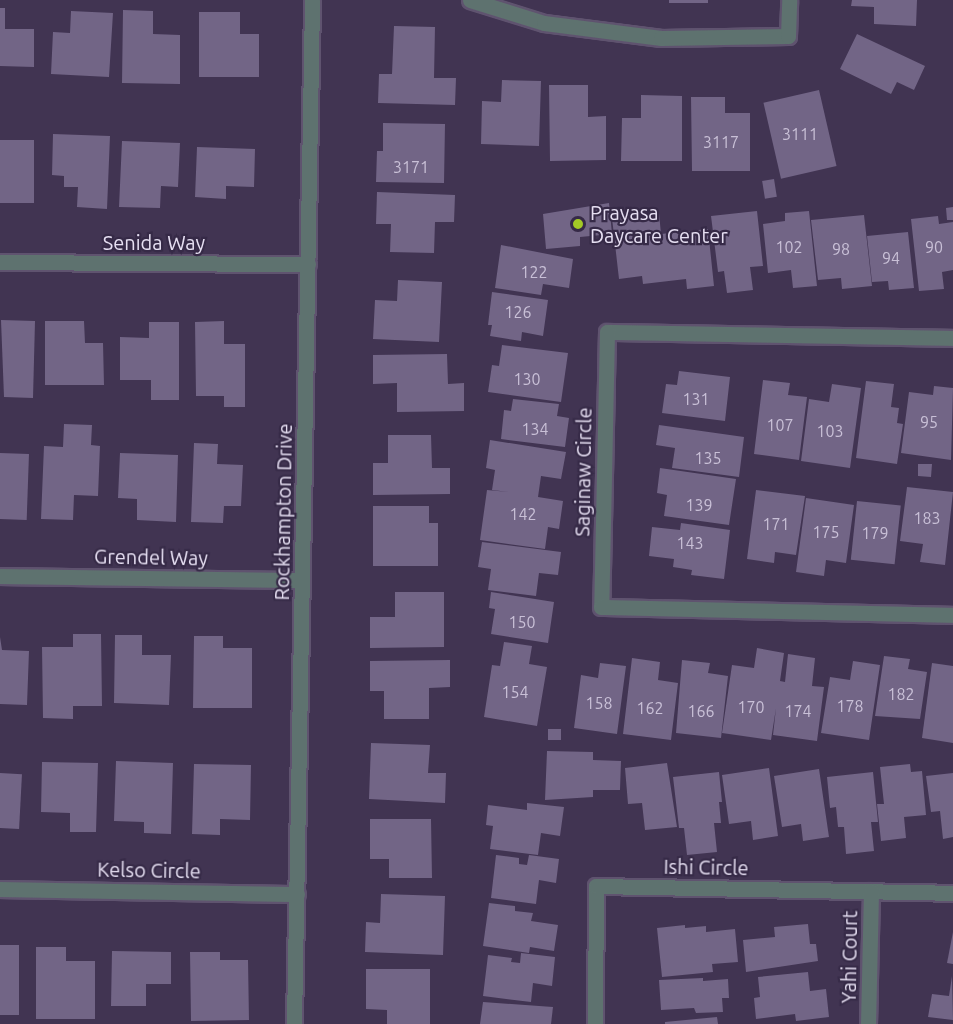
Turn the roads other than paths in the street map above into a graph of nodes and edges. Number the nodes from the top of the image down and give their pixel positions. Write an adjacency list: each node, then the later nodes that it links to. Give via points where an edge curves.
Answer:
1 (312, 0): 5 (street, Rockhampton Drive)
2 (472, 0): 3 (street, via 544,23 661,38 788,36)
3 (789, 0)
4 (0, 262): 5 (street, Senida Way)
5 (308, 264): 8 (street, Rockhampton Drive)
6 (953, 338): 9 (street, Saginaw Circle, via 607,332 602,607)
7 (0, 576): 8 (street, Grendel Way)
8 (302, 580): 13 (street, Rockhampton Drive)
9 (953, 615)
10 (0, 889): 13 (street, Kelso Circle)
11 (872, 891): 12 (street, Ishi Circle); 15 (street, Ishi Circle, via 596,886); 16 (street, Yahi Court)
12 (953, 893)
13 (297, 894): 14 (street, Rockhampton Drive)
14 (294, 1024)
15 (595, 1024)
16 (868, 1024)

